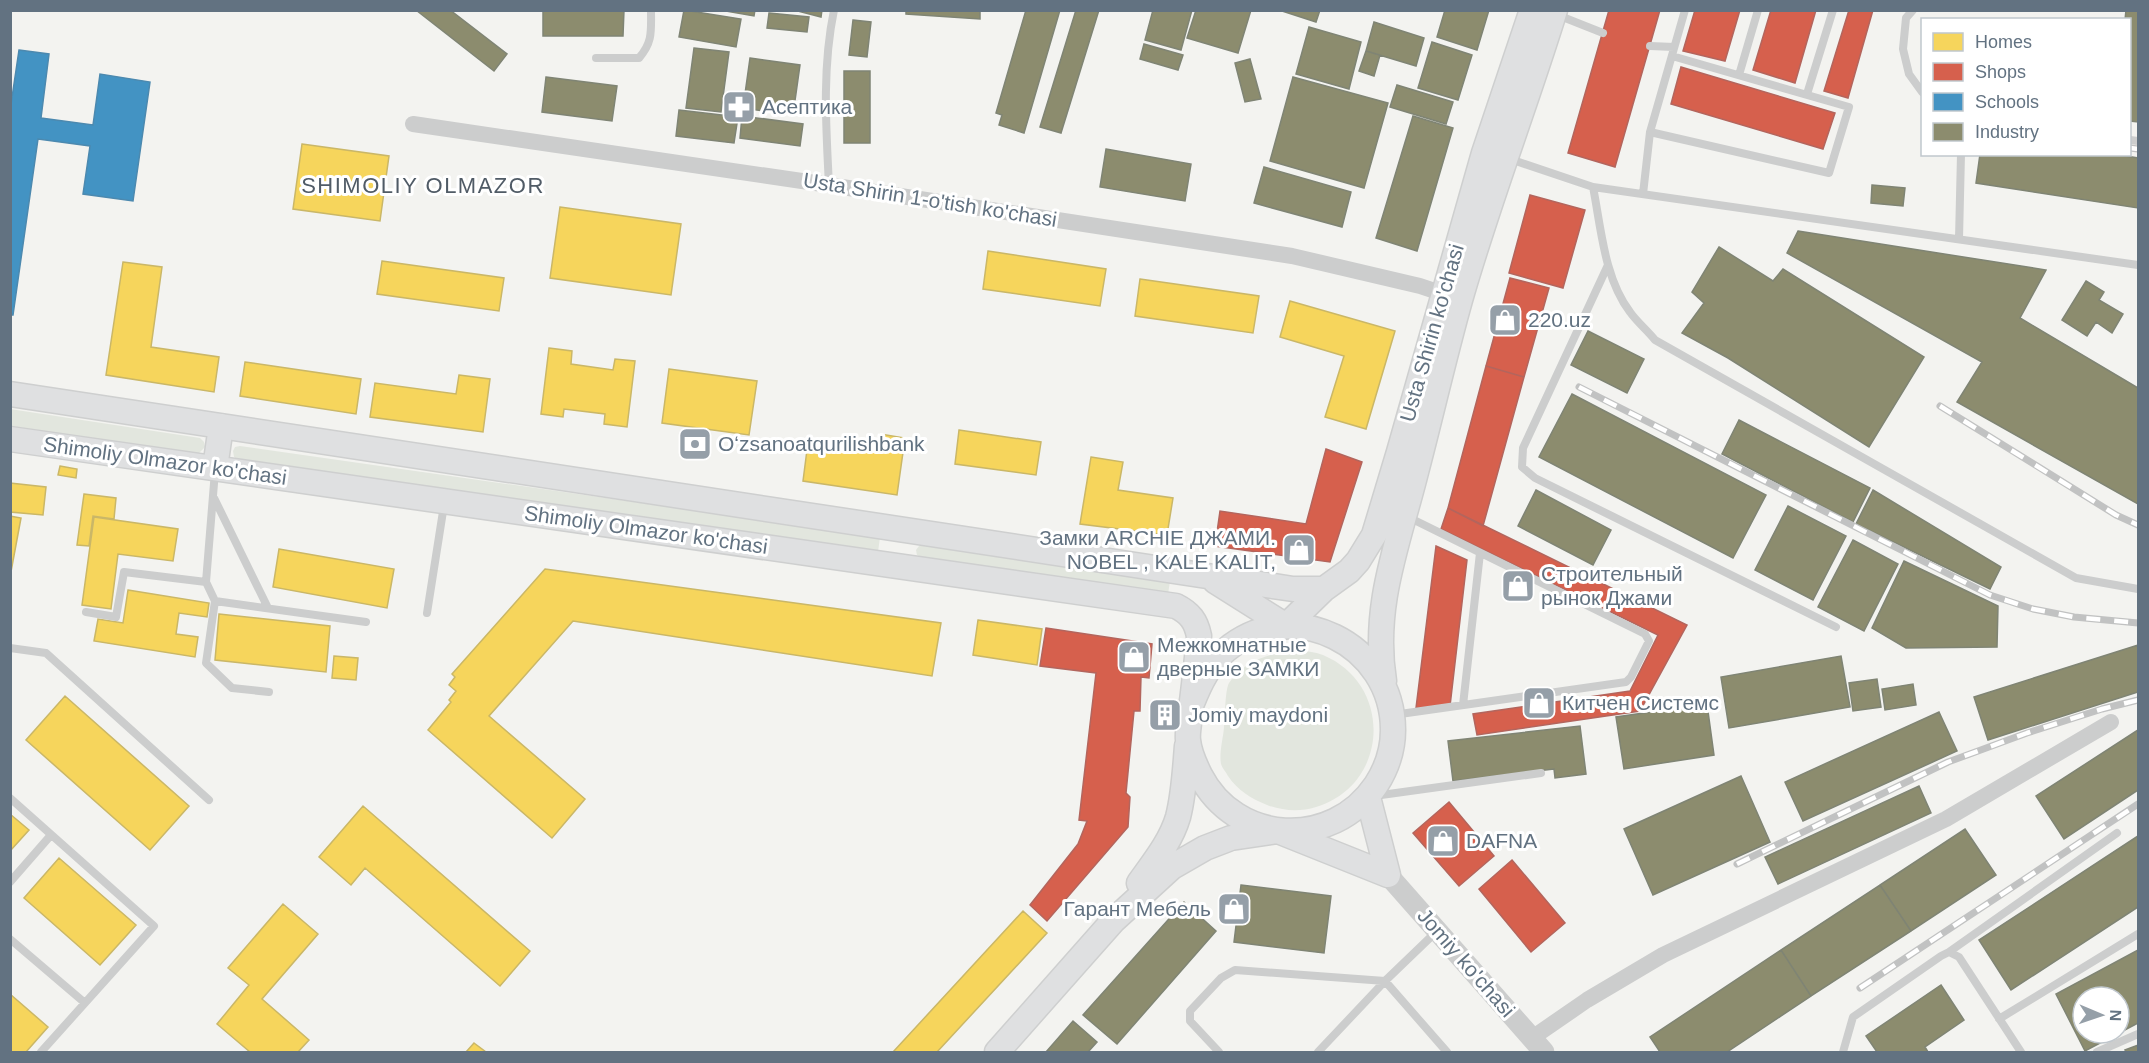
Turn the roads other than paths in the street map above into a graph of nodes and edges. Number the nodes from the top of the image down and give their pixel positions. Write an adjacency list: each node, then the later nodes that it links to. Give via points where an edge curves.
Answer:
1 (651, 10): 11 (lane, via 651,36 648,48 639,58)
2 (834, 10): 19 (lane, via 825,100)
3 (1684, 10): 10 (lane)
4 (1758, 10): 12 (lane)
5 (1833, 10): 14 (lane)
6 (1913, 10): 13 (lane, via 1906,18 1903,49 1909,74)
7 (1547, 12): 8 (lane); 17 (main road, Usta Shirin ko'chasi)
8 (1603, 33)
9 (1650, 46): 10 (lane)
10 (1673, 51): 12 (lane); 16 (lane)
11 (596, 58)
12 (1738, 75): 14 (lane)
13 (1921, 89)
14 (1807, 94): 16 (lane, via 1849,107 1829,173)
15 (413, 124): 19 (street, Usta Shirin 1-o'tish ko'chasi)
16 (1650, 132): 21 (lane)
17 (1495, 155): 20 (lane); 25 (main road, Usta Shirin ko'chasi)
18 (1961, 156): 22 (lane)
19 (829, 185): 25 (street, Usta Shirin 1-o'tish ko'chasi, via 1292,256)
20 (1593, 187): 21 (lane); 23 (lane)
21 (1643, 194): 22 (lane)
22 (1959, 239): 24 (lane)
23 (1608, 265): 39 (lane, via 1629,311 1655,339 2076,578); 46 (lane, via 1523,448 1522,467 1535,478)
24 (2139, 265)
25 (1452, 297): 32 (main road, Usta Shirin ko'chasi, via 1399,452)
26 (10, 394): 27 (main road, Shimoliy Olmazor ko'chasi)
27 (221, 426): 29 (main road); 33 (main road, Shimoliy Olmazor ko'chasi)
28 (10, 439): 29 (main road, Shimoliy Olmazor ko'chasi)
29 (215, 468): 30 (lane); 31 (main road, Shimoliy Olmazor ko'chasi)
30 (213, 497): 37 (lane); 41 (lane)
31 (445, 501): 35 (main road, Shimoliy Olmazor ko'chasi); 43 (lane)
32 (1393, 511): 34 (lane); 38 (main road, Usta Shirin ko'chasi, via 1358,561); 48 (main road, Usta Shirin ko'chasi, via 1380,626)
33 (902, 529): 35 (main road); 36 (main road, Shimoliy Olmazor ko'chasi)
34 (1480, 553): 51 (lane); 51 (lane, via 1645,634 1648,640 1626,682)
35 (897, 566): 50 (main road, Shimoliy Olmazor ko'chasi, via 1185,610 1199,636)
36 (1204, 575): 38 (main road, Shimoliy Olmazor ko'chasi, via 1293,589); 45 (main road, Shimoliy Olmazor ko'chasi)
37 (206, 582): 40 (lane); 42 (lane, via 124,572 116,616)
38 (1324, 589): 45 (main road, Usta Shirin ko'chasi)
39 (2139, 589)
40 (215, 601): 41 (lane); 49 (lane, via 206,663 232,688)
41 (268, 608): 44 (lane)
42 (86, 612)
43 (427, 613)
44 (366, 622)
45 (1286, 626): 48 (main road, via 1324,631 1343,640 1374,668); 50 (main road, via 1262,630 1226,650 1200,682)
46 (1836, 627)
47 (10, 648): 58 (lane, via 46,653)
48 (1385, 687): 52 (main road)
49 (269, 692)
50 (1192, 703): 54 (main road)
51 (1462, 705): 52 (lane)
52 (1393, 715): 56 (main road, via 1390,754 1384,773)
53 (2111, 722): 73 (street, via 1946,819 1663,955 1587,1000)
54 (1188, 740): 59 (main road, via 1205,785 1219,801 1254,825); 64 (main road, via 1181,803 1174,826)
55 (1541, 773): 56 (lane)
56 (1368, 797): 59 (main road, via 1353,811 1327,825); 62 (main road)
57 (10, 798): 61 (lane)
58 (209, 800)
59 (1278, 831): 62 (main road); 64 (main road, via 1231,838 1205,848 1172,867)
60 (2118, 833): 68 (lane)
61 (51, 835): 63 (lane); 70 (lane, via 154,926)
62 (1388, 875): 65 (street, Jomiy ko'chasi)
63 (10, 882)
64 (1113, 921): 75 (main road)
65 (1437, 931): 69 (lane); 73 (street, Jomiy ko'chasi)
66 (2139, 934): 71 (lane)
67 (10, 939): 70 (lane)
68 (1950, 952): 71 (lane, via 1959,957); 79 (lane, via 1853,1017)
69 (1385, 981): 76 (lane, via 1235,970 1226,974 1189,1016); 77 (lane); 78 (lane)
70 (85, 1003): 74 (lane)
71 (1999, 1019): 80 (lane)
72 (2139, 1034): 81 (lane)
73 (1538, 1046)
74 (41, 1053)
75 (997, 1053)
76 (1219, 1053)
77 (1318, 1053)
78 (1447, 1053)
79 (1843, 1053)
80 (2021, 1053)
81 (2097, 1053)

